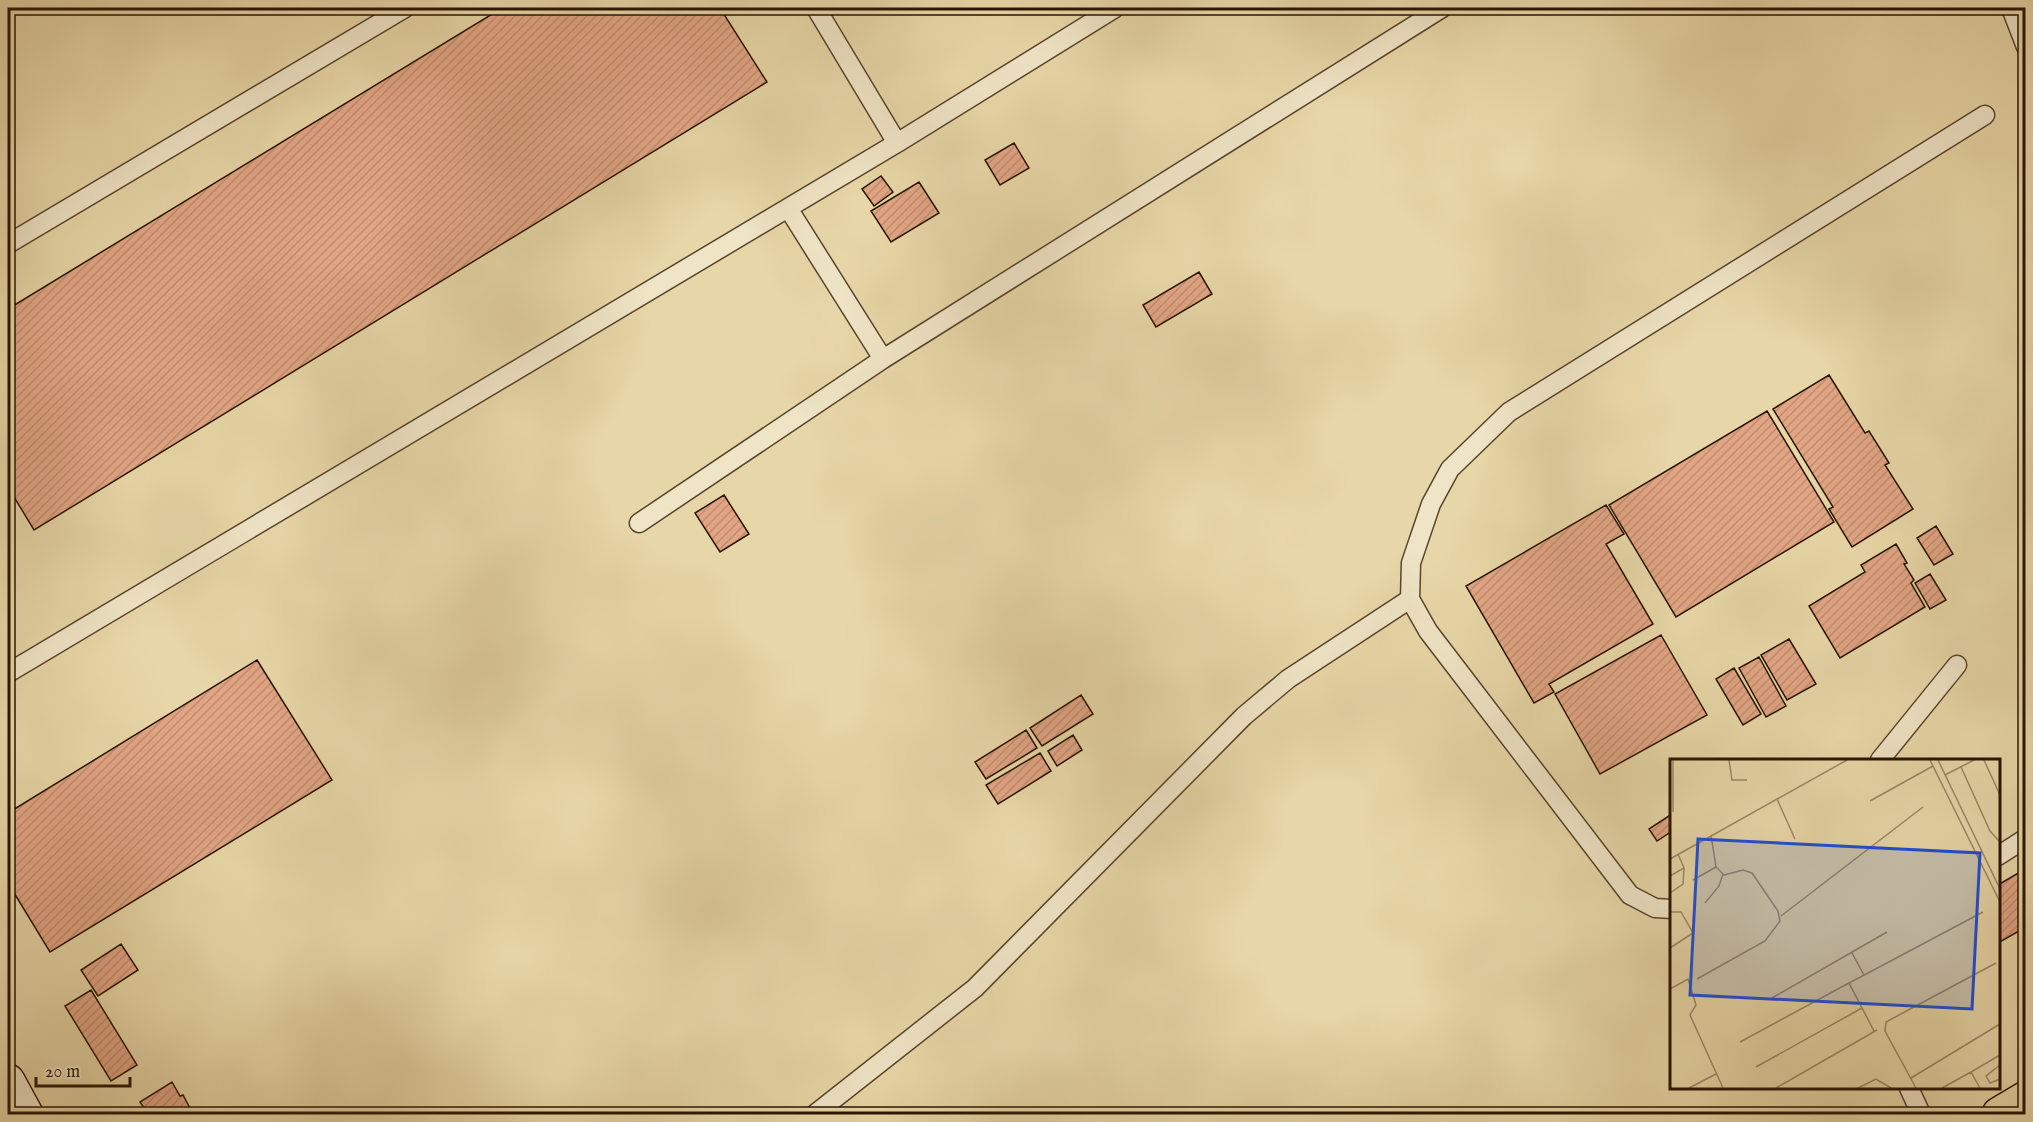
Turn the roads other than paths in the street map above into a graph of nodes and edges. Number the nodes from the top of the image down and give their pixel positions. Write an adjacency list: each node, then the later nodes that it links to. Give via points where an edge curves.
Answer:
1 (405, 8): 10 (lane)
2 (816, 8): 8 (lane)
3 (1115, 8): 8 (lane)
4 (1442, 8): 11 (lane)
5 (2011, 8): 6 (lane)
6 (2025, 47)
7 (1985, 115): 13 (lane, via 1509,412 1450,469 1436,495 1411,563)
8 (897, 143): 9 (lane)
9 (788, 208): 11 (lane); 15 (lane)
10 (8, 244)
11 (883, 359): 12 (lane)
12 (639, 523)
13 (1410, 599): 19 (lane, via 1428,631 1630,895 1655,908); 24 (lane, via 1288,679 1244,716 975,988)
14 (1957, 664): 16 (lane)
15 (8, 673)
16 (1881, 759)
17 (2025, 838): 18 (lane)
18 (2000, 855)
19 (1670, 909)
20 (8, 1082): 23 (street)
21 (1909, 1089): 25 (lane)
22 (2025, 1098): 26 (main road)
23 (26, 1114)
24 (815, 1114)
25 (1921, 1114)
26 (2000, 1114)

